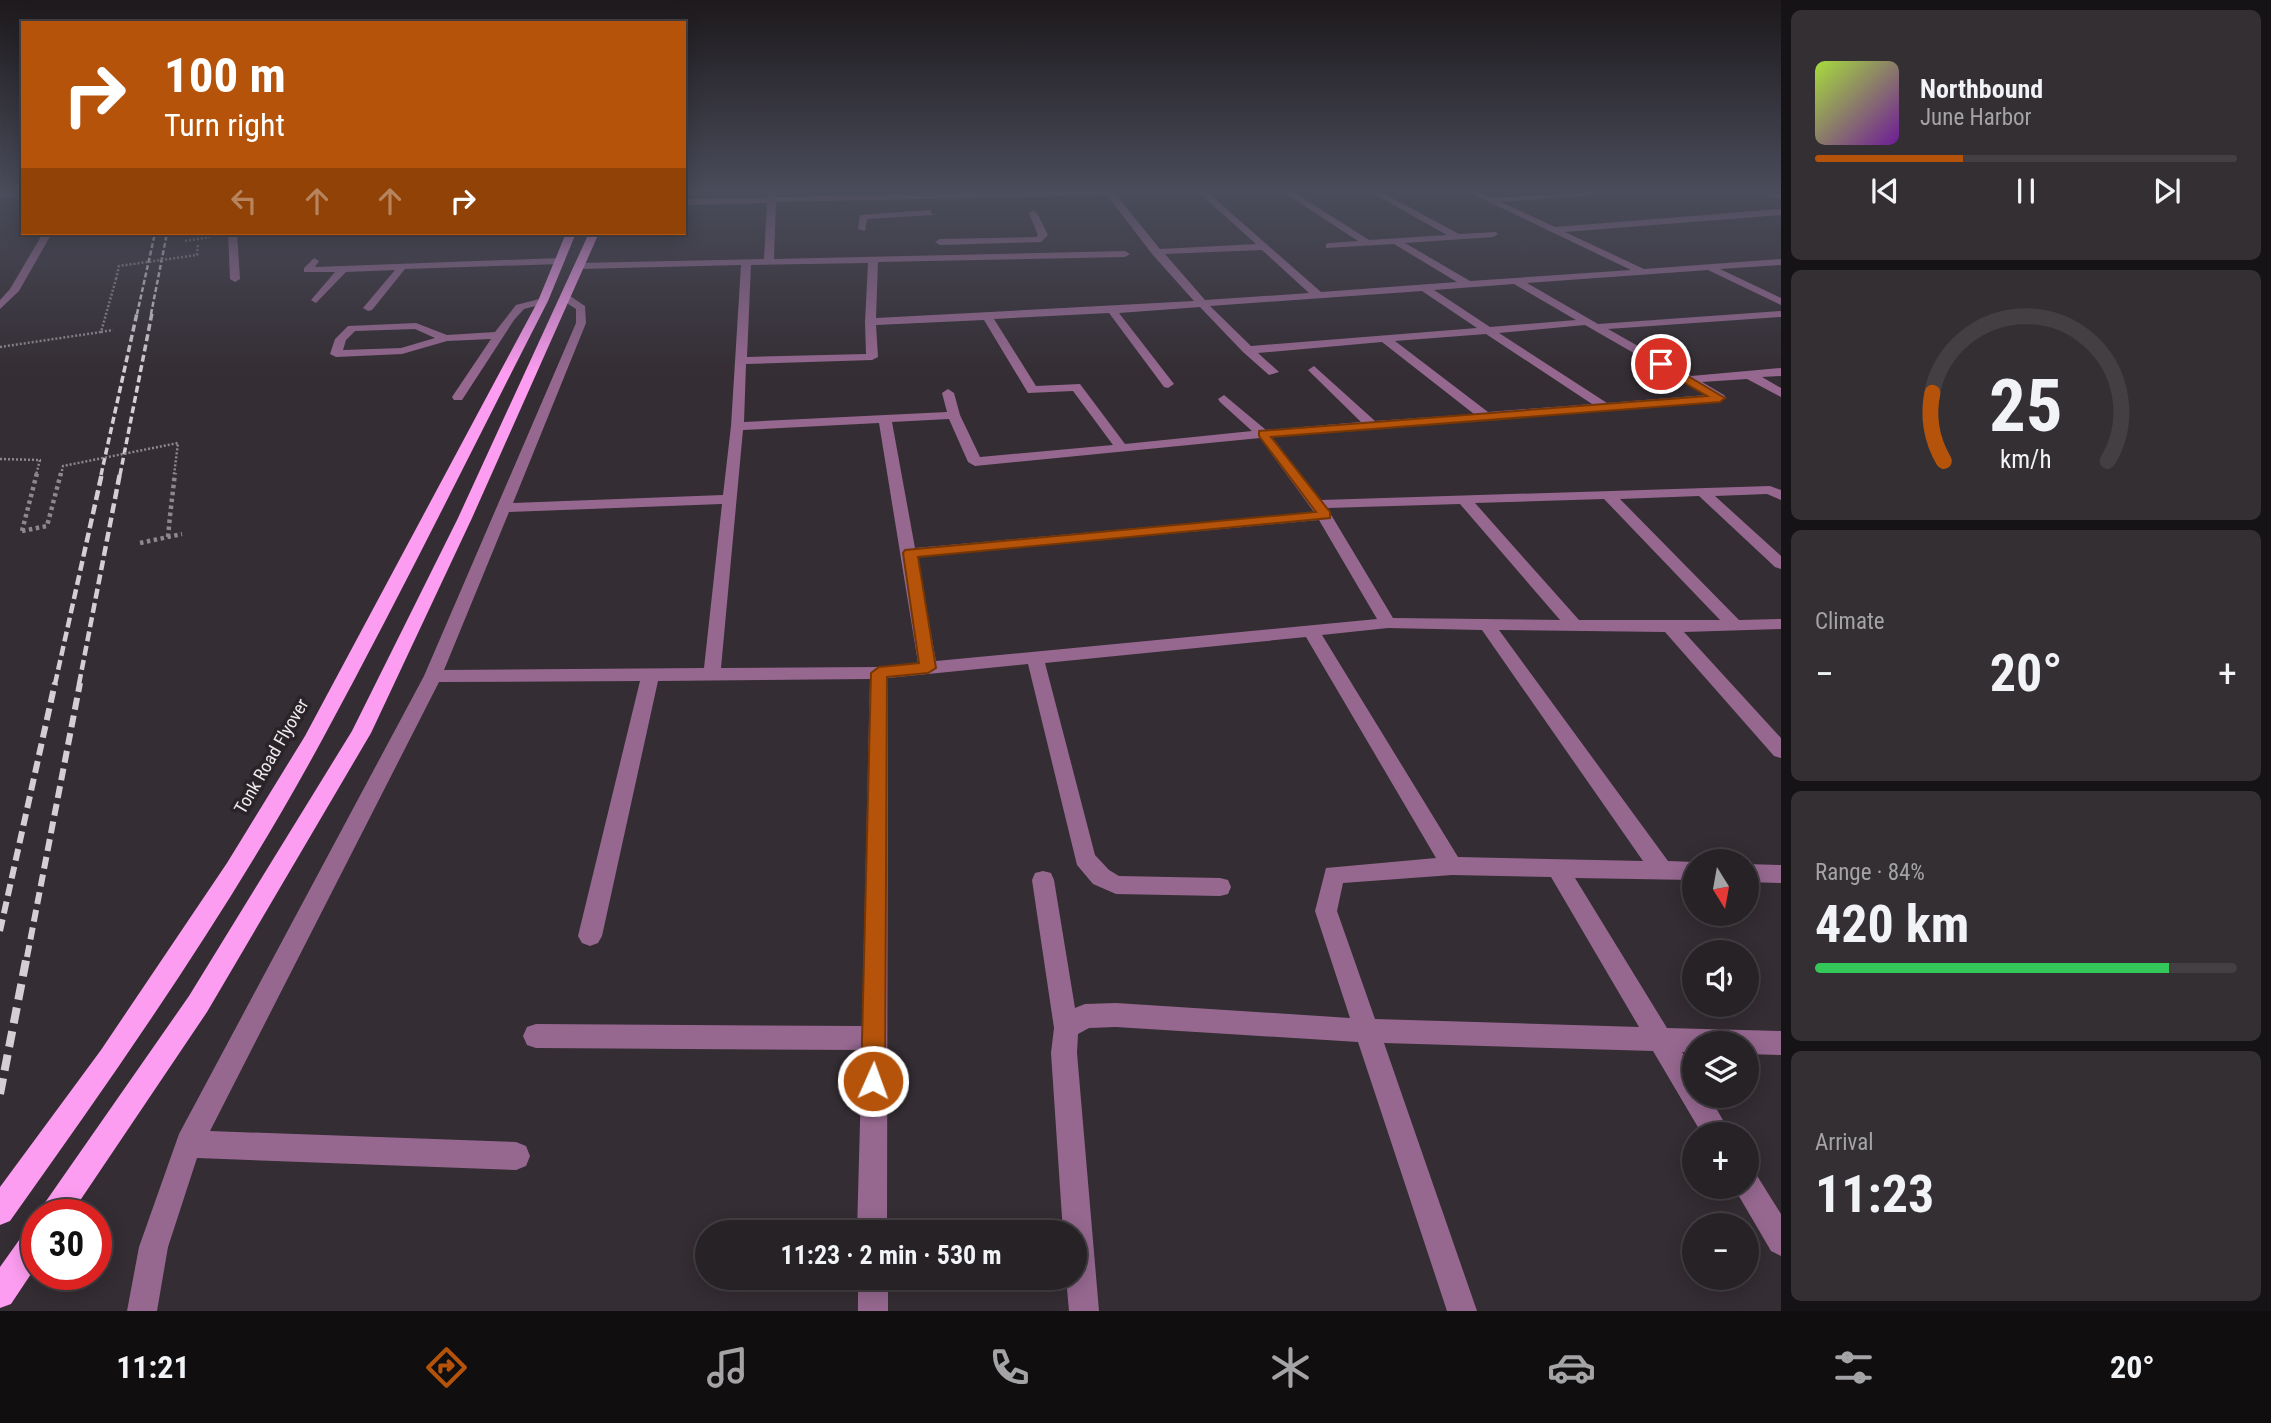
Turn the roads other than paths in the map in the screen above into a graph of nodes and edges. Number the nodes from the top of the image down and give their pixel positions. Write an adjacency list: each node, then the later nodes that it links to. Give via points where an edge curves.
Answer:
1 (37, 251): 29 (street)
2 (233, 251): 25 (street)
3 (564, 251): 16 (main road)
4 (586, 251): 21 (main road)
5 (770, 251): 19 (street)
6 (943, 251): 13 (street)
7 (1187, 251): 11 (street)
8 (1267, 251): 31 (street)
9 (1412, 251): 27 (street)
10 (1599, 251): 24 (street)
11 (1155, 253): 34 (street)
12 (1125, 254): 13 (street)
13 (945, 258): 14 (street)
14 (873, 260): 19 (street); 41 (street)
15 (314, 261): 23 (street, via 307,270)
16 (560, 261): 20 (street); 36 (main road)
17 (1781, 262): 22 (street)
18 (746, 263): 19 (street); 21 (street); 48 (street)
19 (769, 263)
20 (404, 265): 23 (street); 37 (street)
21 (579, 266): 36 (main road)
22 (1709, 267): 24 (street); 33 (street)
23 (344, 268): 32 (street)
24 (1645, 273): 26 (street)
25 (235, 279)
26 (1514, 281): 27 (street); 42 (street)
27 (1467, 284): 28 (street)
28 (1423, 287): 31 (street); 43 (street)
29 (14, 291): 30 (street); 35 (street)
30 (0, 293)
31 (1318, 295): 34 (street)
32 (316, 300)
33 (1781, 302)
34 (1205, 304): 38 (street); 47 (street)
35 (0, 306)
36 (550, 307): 44 (street, via 520,307); 72 (street, via 581,308 581,323); 108 (main road, via 465,517 361,733 198,1004); 110 (main road, Tonk Road Flyover, via 313,739 235,869 110,1059)
37 (368, 308)
38 (1112, 310): 40 (street); 54 (street)
39 (1781, 314): 42 (street)
40 (988, 318): 41 (street); 66 (street, via 1032,390 1076,387)
41 (870, 323): 48 (street, via 872,357)
42 (1592, 325): 43 (street); 53 (street)
43 (1489, 331): 46 (street); 59 (street)
44 (499, 335): 45 (street); 57 (street)
45 (446, 338): 45 (street, via 402,351 336,354 341,339 352,328 416,326)
46 (1386, 340): 47 (street); 61 (street)
47 (1247, 350): 50 (street)
48 (741, 361): 64 (street)
49 (1314, 370): 63 (street)
50 (1273, 372)
51 (1781, 372): 52 (street)
52 (1749, 375): 53 (street); 56 (street)
53 (1688, 380): 59 (street, via 1720,398)
54 (1168, 384)
55 (948, 393): 60 (street)
56 (1781, 393)
57 (458, 397)
58 (1224, 399): 65 (street)
59 (1604, 407): 61 (street)
60 (954, 415): 62 (street); 66 (street, via 975,462)
61 (1485, 416): 63 (street)
62 (885, 419): 64 (street); 74 (street)
63 (1371, 425): 65 (street)
64 (737, 426): 70 (street)
65 (1263, 434): 66 (street); 73 (street)
66 (1122, 448)
67 (1702, 492): 68 (street); 69 (street, via 1770,490); 75 (street)
68 (1608, 495): 71 (street); 79 (street)
69 (1781, 496)
70 (729, 499): 72 (street); 87 (street)
71 (1464, 499): 73 (street); 80 (street)
72 (503, 508): 88 (street)
73 (1321, 510): 74 (street); 76 (street)
74 (910, 553): 84 (street)
75 (1781, 564)
76 (1388, 624): 78 (street); 82 (street)
77 (1781, 624): 79 (street)
78 (1488, 625): 80 (street); 92 (street)
79 (1734, 625): 81 (street)
80 (1575, 626): 81 (street)
81 (1670, 627): 89 (street)
82 (1311, 631): 83 (street); 90 (street)
83 (1035, 657): 84 (street); 97 (street, via 1085,859 1101,877 1116,884)
84 (928, 668): 86 (street)
85 (651, 673): 87 (street); 88 (street); 98 (street)
86 (879, 673): 87 (street); 102 (street)
87 (712, 674)
88 (433, 676): 106 (street)
89 (1781, 751)
90 (1452, 866): 91 (street); 100 (street, via 1334,874 1326,911)
91 (1557, 868): 92 (street); 103 (street)
92 (1662, 870): 93 (street)
93 (1682, 871)
94 (1759, 873): 95 (street)
95 (1781, 874)
96 (1043, 880): 99 (street)
97 (1220, 887)
98 (590, 936)
99 (1066, 1028): 100 (street, via 1085,1016 1116,1015); 118 (street, via 1064,1053)
100 (1367, 1031): 103 (street); 119 (street)
101 (536, 1036): 102 (street)
102 (874, 1038): 111 (street)
103 (1660, 1040): 104 (street); 105 (street)
104 (1781, 1043)
105 (1710, 1122)
106 (189, 1144): 107 (street); 116 (street, via 167,1203)
107 (516, 1156)
108 (64, 1199)
109 (1755, 1199): 112 (street)
110 (0, 1212)
111 (872, 1220)
112 (1781, 1241)
113 (21, 1262): 115 (main road)
114 (873, 1290): 117 (street)
115 (0, 1293)
116 (142, 1311)
117 (873, 1311)
118 (1084, 1311)
119 (1462, 1311)

